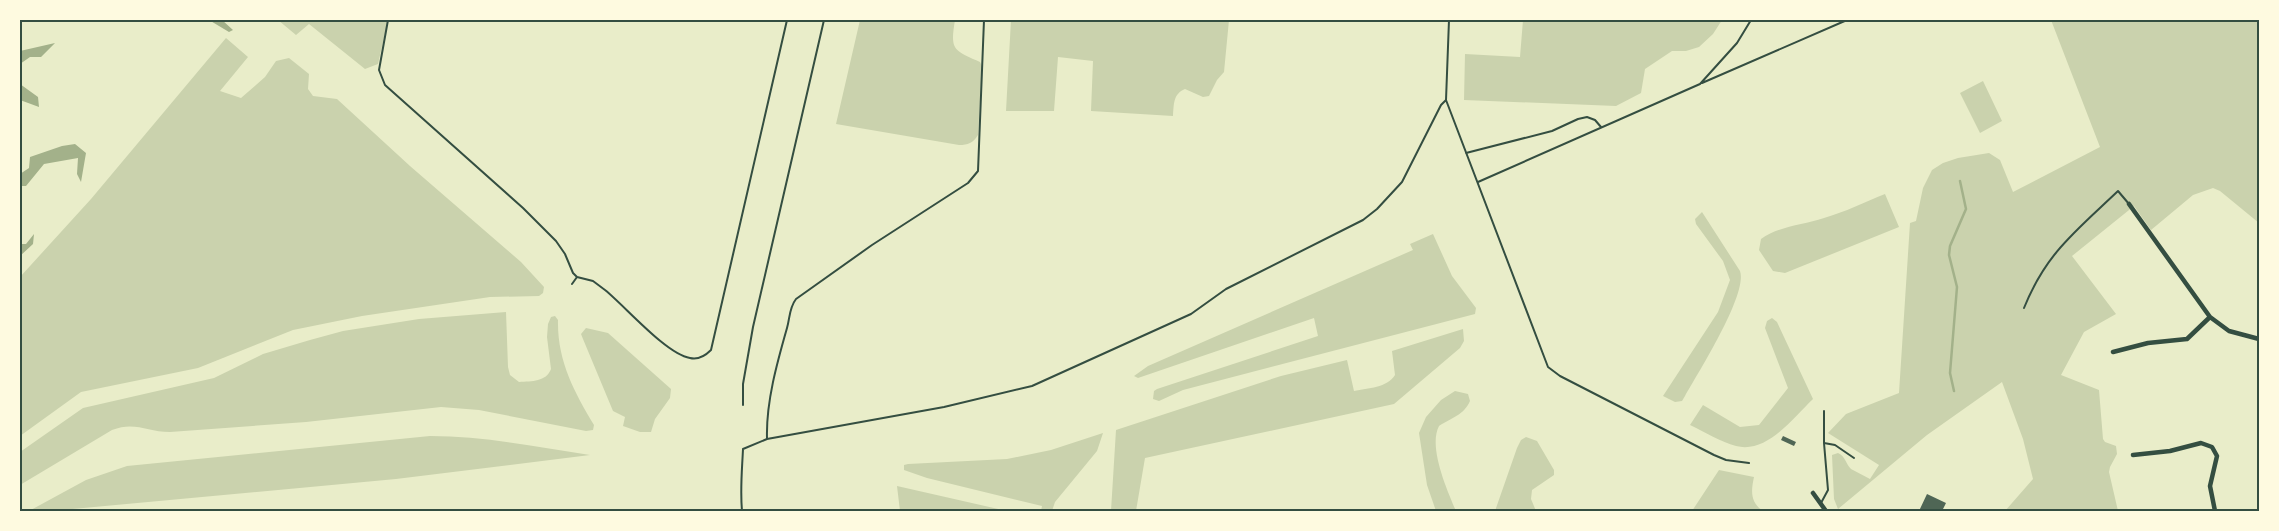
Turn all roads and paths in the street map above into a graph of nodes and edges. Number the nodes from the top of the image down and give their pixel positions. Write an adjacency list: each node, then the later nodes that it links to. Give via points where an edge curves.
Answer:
1 (388, 20): 14 (lane, via 379,70 385,85 523,208 562,248)
2 (787, 20): 14 (lane, via 711,350 702,357 691,359 674,351 605,290 593,281)
3 (824, 20): 20 (lane, via 752,336)
4 (984, 20): 22 (lane, via 978,171 968,183 796,299 790,309 782,342 768,412)
5 (1449, 20): 9 (lane)
6 (1751, 20): 8 (lane, via 1737,43)
7 (1847, 20): 8 (lane)
8 (1700, 84): 10 (lane)
9 (1446, 100): 11 (lane); 22 (lane, via 1402,182 1377,209 1363,220 1226,289 1191,314 1032,386 944,407)
10 (1601, 128): 11 (lane, via 1595,120 1582,118 1552,130); 12 (lane)
11 (1466, 153): 12 (lane)
12 (1478, 182): 26 (lane, via 1548,367 1603,399 1726,460)
13 (2129, 204): 16 (lane, via 2118,190 2061,245 2041,270); 17 (street)
14 (577, 277): 15 (lane)
15 (572, 284)
16 (2024, 308)
17 (2210, 317): 18 (street, via 2229,331); 19 (street, via 2186,339 2148,343)
18 (2259, 339)
19 (2113, 352)
20 (742, 405)
21 (1824, 411): 23 (lane)
22 (767, 439): 29 (lane, via 743,449 743,476 739,483)
23 (1824, 443): 25 (lane, via 1836,445); 28 (lane, via 1828,490)
24 (2133, 455): 31 (street, via 2201,443 2212,447 2217,456 2210,486)
25 (1854, 458)
26 (1749, 463)
27 (1813, 493): 28 (street)
28 (1821, 503): 30 (street)
29 (742, 511)
30 (1826, 511)
31 (2215, 511)

